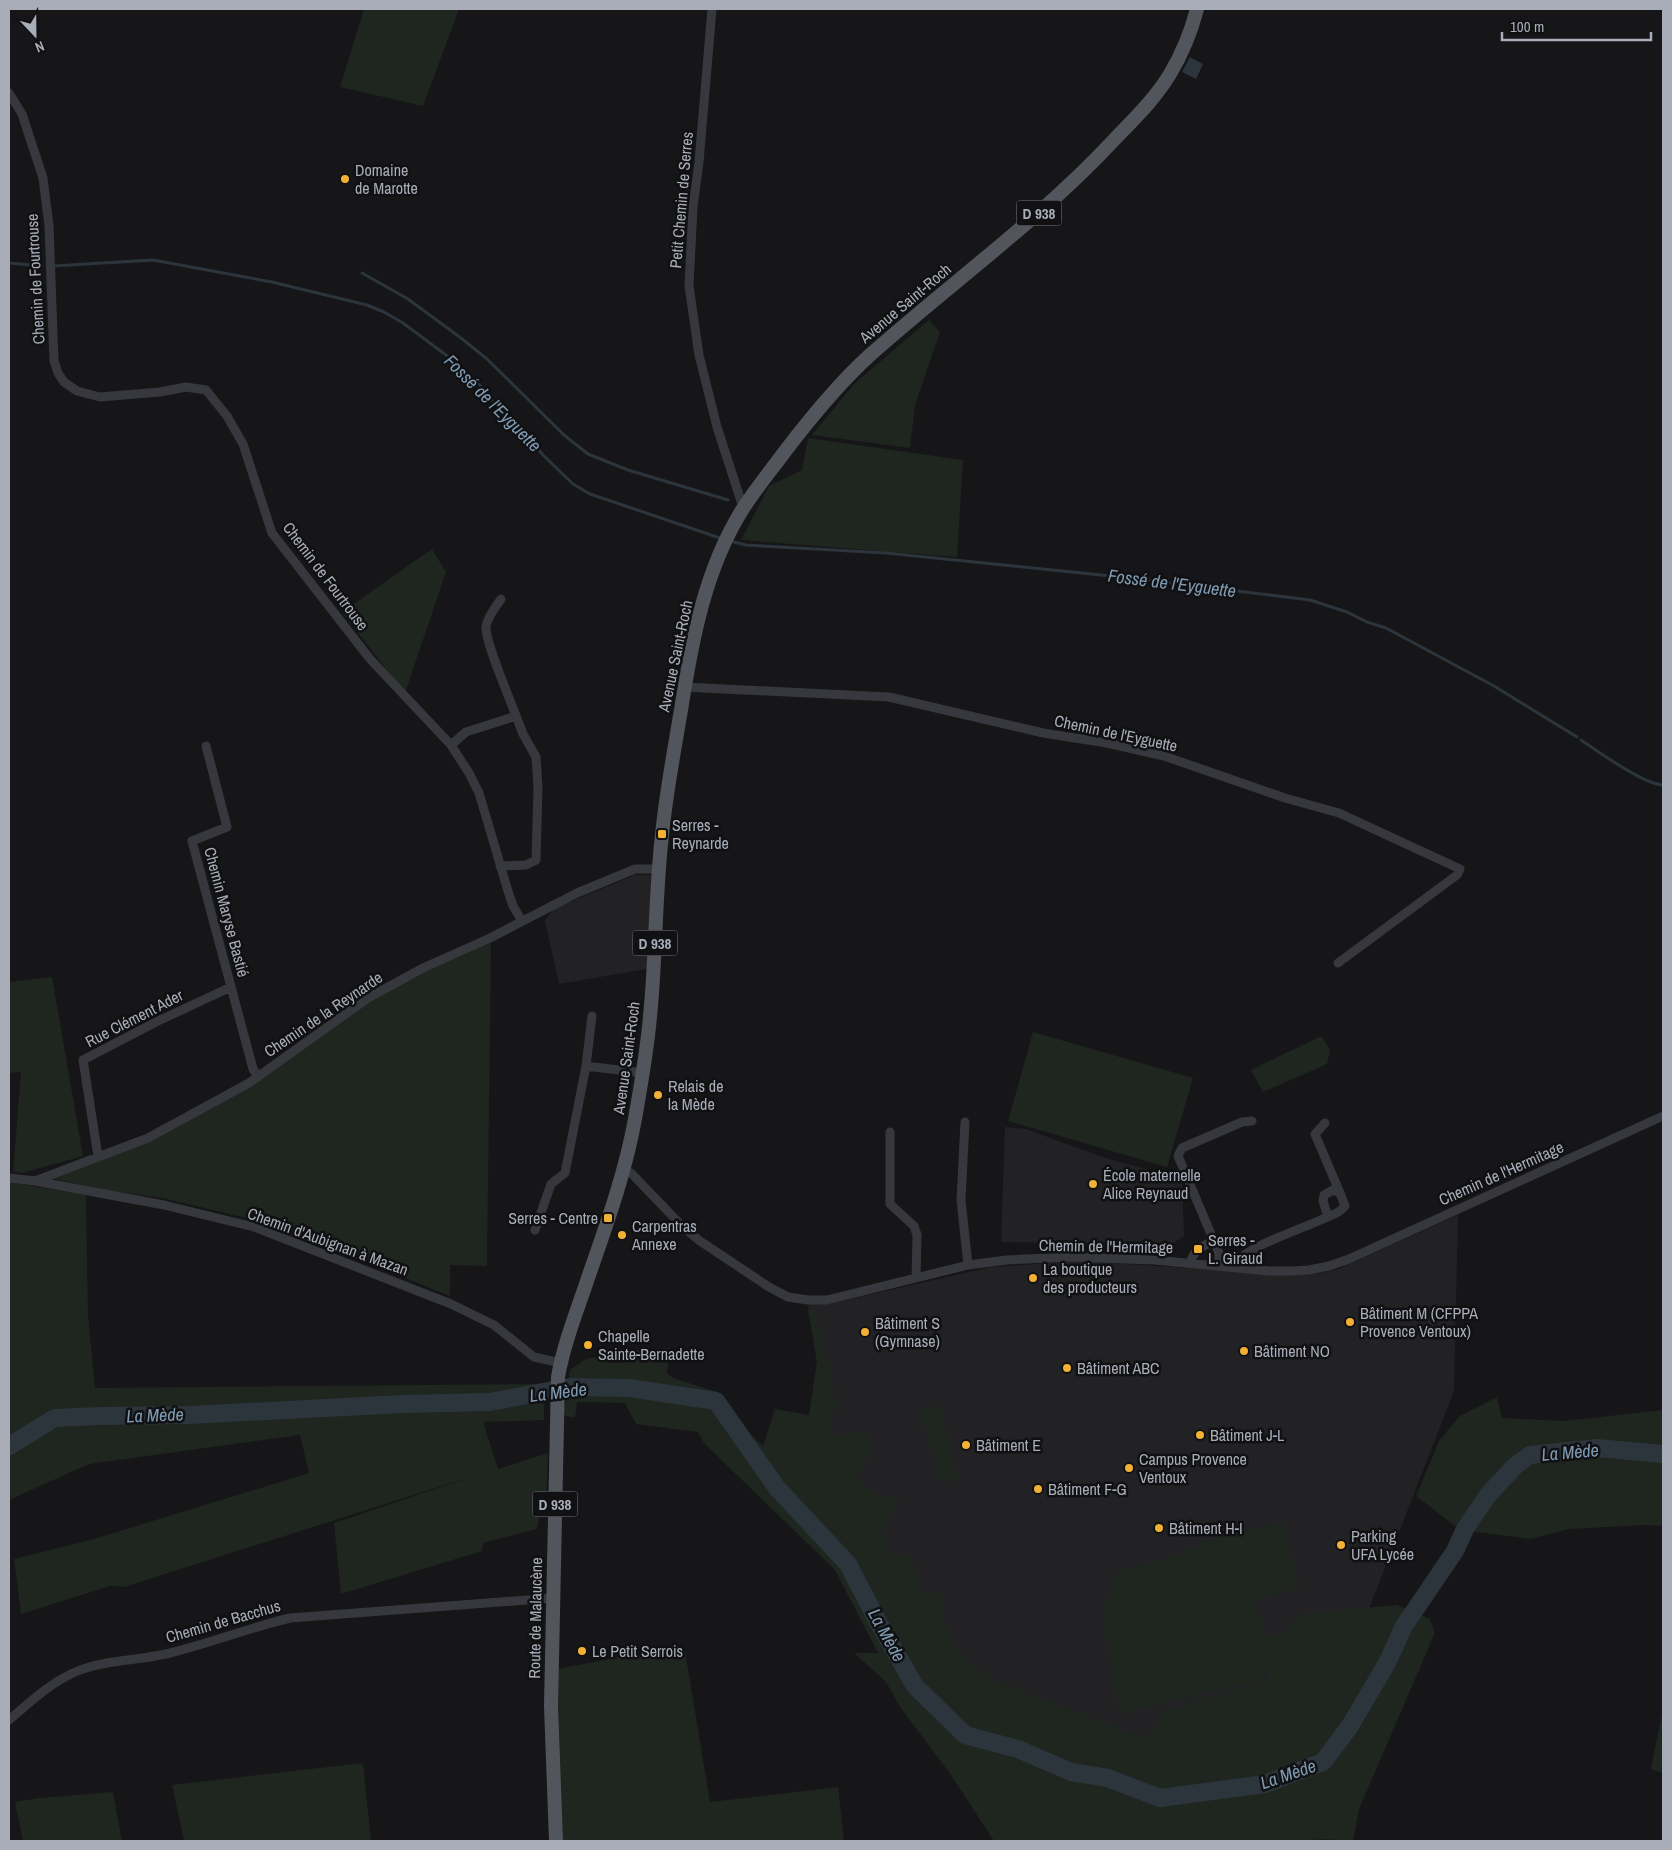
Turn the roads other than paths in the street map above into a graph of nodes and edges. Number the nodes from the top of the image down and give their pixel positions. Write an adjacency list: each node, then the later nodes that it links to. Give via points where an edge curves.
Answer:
1 (712, 9): 4 (street, Petit Chemin de Serres, via 691,223 689,286 699,355 717,428)
2 (1197, 9): 4 (main road, Avenue Saint-Roch / D 938, via 1189,35 1168,78 1125,128 1030,220 840,384 810,418)
3 (9, 93): 8 (street, Chemin de Fourtrouse, via 22,114 43,178 49,226 54,362 64,382 77,391 100,397 186,387 206,390 227,416 243,444 272,533 370,659)
4 (745, 505): 6 (main road, Avenue Saint-Roch / D 938, via 726,538 708,586 694,631)
5 (501, 599): 7 (street, via 486,627)
6 (684, 687): 11 (main road, Avenue Saint-Roch / D 938); 13 (street, Chemin de l'Eyguette, via 889,697 1043,733 1164,756 1339,813 1460,869 1457,875)
7 (516, 716): 8 (street, via 466,732); 10 (street, via 536,757 536,860 526,865)
8 (451, 745): 10 (street, Chemin de Fourtrouse, via 476,784)
9 (206, 746): 14 (street, Chemin Maryse Bastié, via 227,827 192,840)
10 (500, 866): 12 (street, Chemin de Fourtrouse, via 513,906)
11 (659, 869): 12 (street, Chemin de la Reynarde, via 630,871 557,902); 17 (main road, Avenue Saint-Roch / D 938, via 651,1015)
12 (522, 921): 18 (street, Chemin de la Reynarde, via 368,998)
13 (1338, 963)
14 (231, 987): 18 (street, Chemin Maryse Bastié); 24 (street, Rue Clément Ader, via 83,1060)
15 (592, 1016): 16 (street)
16 (586, 1066): 17 (street); 30 (street, via 565,1173 551,1184)
17 (643, 1073): 25 (main road, Avenue Saint-Roch / D 938)
18 (258, 1077): 24 (street, Chemin de la Reynarde, via 148,1138)
19 (1663, 1116): 35 (street, Chemin de l'Hermitage, via 1329,1266 1293,1271)
20 (1252, 1121): 31 (street, via 1242,1122 1179,1152 1180,1163)
21 (965, 1122): 33 (street, via 961,1200)
22 (1325, 1123): 28 (street, via 1316,1134)
23 (890, 1132): 36 (street, via 890,1204 914,1226 917,1235)
24 (98, 1156): 27 (street, Chemin de la Reynarde)
25 (624, 1170): 36 (street, Chemin de l'Hermitage, via 631,1173 700,1241 788,1297 827,1300); 37 (main road, Avenue Saint-Roch / D 938)
26 (9, 1178): 27 (street, Chemin d'Aubignan à Mazan)
27 (35, 1181): 37 (street, Chemin d'Aubignan à Mazan, via 164,1205 254,1227 450,1304 494,1325 534,1357)
28 (1340, 1193): 29 (street, via 1345,1206 1342,1211); 29 (street, via 1334,1190 1324,1195)
29 (1328, 1217): 35 (street, via 1250,1251)
30 (535, 1230)
31 (1214, 1241): 32 (street, via 1194,1252); 34 (street)
32 (1190, 1263): 33 (street, Chemin de l'Hermitage, via 1071,1257); 34 (street, Chemin de l'Hermitage)
33 (968, 1265): 36 (street, Chemin de l'Hermitage)
34 (1219, 1265): 35 (street, Chemin de l'Hermitage)
35 (1233, 1266)
36 (916, 1278)
37 (559, 1370): 38 (main road, Avenue Saint-Roch / D 938)
38 (557, 1396): 39 (main road, Route de Malaucène / D 938)
39 (553, 1598): 40 (street, Chemin de Bacchus, via 290,1618 258,1625 192,1647 74,1672 56,1681); 41 (main road, Route de Malaucène / D 938, via 551,1706)
40 (9, 1720)
41 (556, 1841)

